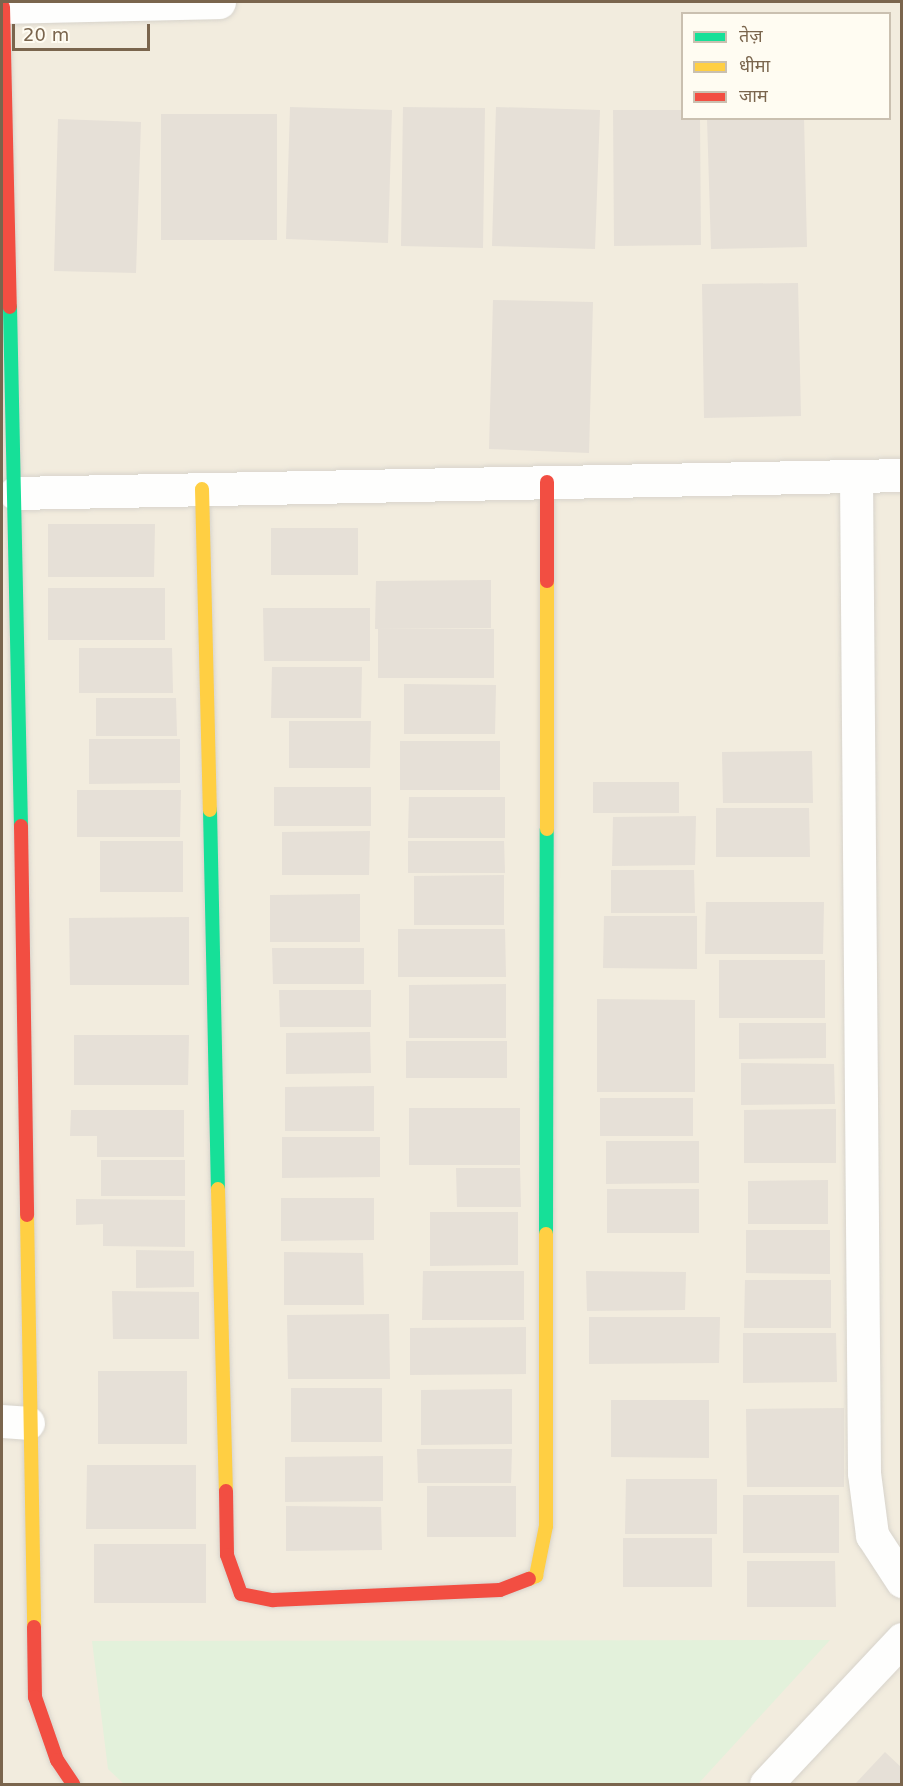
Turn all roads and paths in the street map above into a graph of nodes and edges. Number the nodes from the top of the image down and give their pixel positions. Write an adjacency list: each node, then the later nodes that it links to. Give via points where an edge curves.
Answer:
1 (219, 2): 2 (street)
2 (2, 7): 3 (street)
3 (6, 264): 8 (street)
4 (902, 475): 5 (street)
5 (856, 476): 6 (street); 10 (street, via 864,1473 872,1535)
6 (547, 482): 7 (street); 7 (street, via 546,1526 536,1576 500,1590 273,1600 241,1594 227,1555)
7 (202, 489): 8 (street)
8 (15, 493): 9 (street)
9 (15, 1422): 12 (street, via 34,1697 57,1760)
10 (902, 1581)
11 (902, 1639): 13 (street)
12 (73, 1785)
13 (766, 1785)

